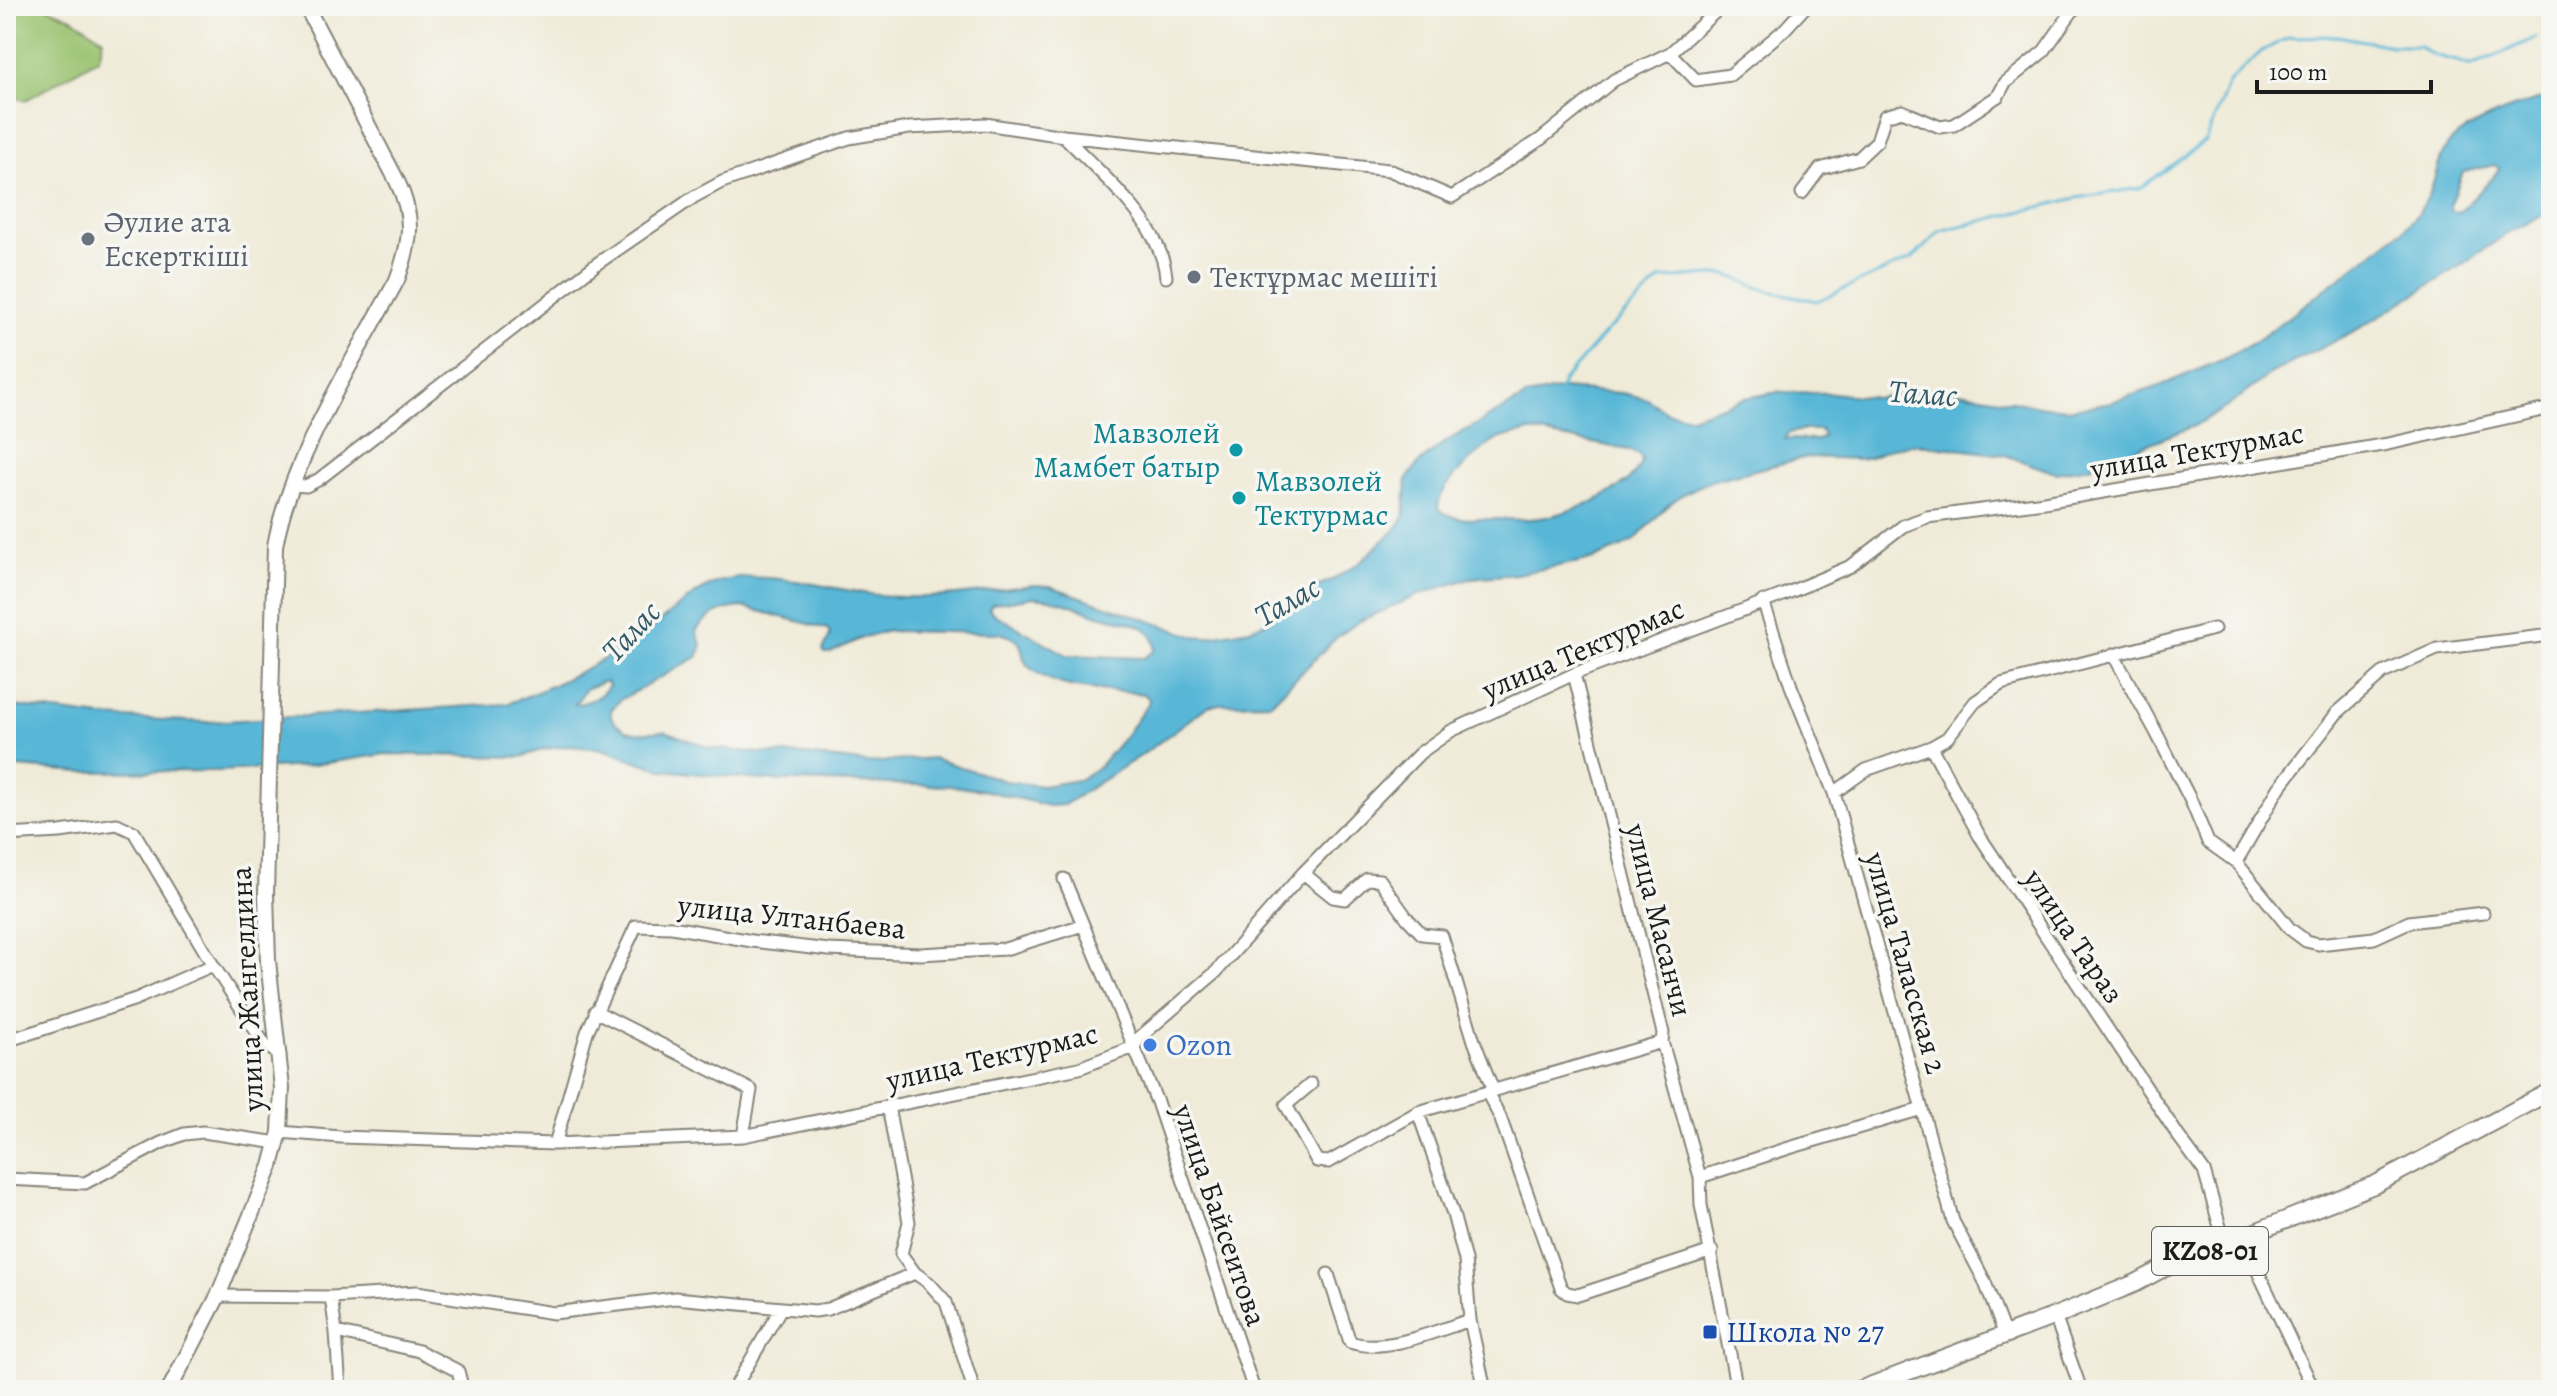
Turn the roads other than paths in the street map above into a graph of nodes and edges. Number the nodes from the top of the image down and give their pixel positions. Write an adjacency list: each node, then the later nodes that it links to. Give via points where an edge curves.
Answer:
1 (306, 6): 10 (street, улица Жангелдина, via 407,202 410,227 397,280)
2 (1722, 6): 5 (street)
3 (1806, 6): 5 (street, via 1730,75 1696,80)
4 (2076, 6): 7 (street, via 2044,51 2005,83 1998,96 1954,125 1940,127 1902,111 1885,116 1877,141 1859,158 1820,169)
5 (1670, 53): 6 (street, via 1614,80 1541,139 1452,197 1389,170)
6 (1064, 136): 8 (street, via 1146,223 1158,243); 10 (street, via 985,124 909,128 849,138 722,182 598,263 318,480)
7 (1802, 193)
8 (1166, 277)
9 (2551, 408): 11 (street, улица Тектурмас, via 2388,444 1927,517 1903,526 1851,566)
10 (293, 485): 29 (street, улица Жангелдина, via 275,546 267,802 268,961)
11 (1763, 601): 15 (street, улица Тектурмас); 17 (street, улица Таласская 2)
12 (2214, 629): 14 (street)
13 (2551, 635): 19 (street, via 2437,649 2383,673 2337,713 2279,788)
14 (2113, 654): 16 (street, via 2001,684 1975,702 1947,738); 19 (street, via 2208,842)
15 (1574, 674): 20 (street, улица Тектурмас, via 1451,731 1420,753); 27 (street, улица Масанчи)
16 (1931, 747): 17 (street, via 1866,770); 42 (street, улица Тараз, via 1979,835 2204,1171)
17 (1834, 793): 34 (street, улица Таласская 2)
18 (6, 835): 24 (street, via 117,824 134,832)
19 (2236, 862): 22 (street, via 2290,929 2318,944 2374,938 2409,922)
20 (1303, 873): 28 (street, улица Тектурмас, via 1216,972); 31 (street, via 1333,897 1345,899 1367,879 1380,880 1422,934 1442,936)
21 (1064, 879): 23 (street, улица Байсеитова)
22 (2483, 913)
23 (1083, 925): 25 (street, улица Ултанбаева, via 1005,949 921,954 829,950 636,926); 28 (street, улица Байсеитова)
24 (213, 965): 26 (street, via 136,999); 29 (street, via 265,1045)
25 (595, 1011): 36 (street, via 751,1090); 38 (street)
26 (6, 1041)
27 (1662, 1042): 31 (street); 39 (street, улица Масанчи)
28 (1134, 1047): 33 (street, улица Тектурмас, via 1079,1068); 58 (street, улица Байсеитова)
29 (280, 1055): 37 (street, улица Жангелдина)
30 (1311, 1084): 35 (street, via 1286,1105 1317,1161 1329,1162)
31 (1490, 1091): 35 (street); 43 (street, via 1567,1293 1578,1295)
32 (2551, 1091): 41 (main road, KZ08-01, via 2376,1184)
33 (888, 1106): 36 (street, улица Тектурмас); 44 (street, via 909,1222 901,1254)
34 (1922, 1109): 39 (street); 52 (street, улица Таласская 2, via 1953,1221)
35 (1418, 1112): 50 (street, via 1465,1260)
36 (743, 1136): 38 (street, улица Тектурмас)
37 (279, 1137): 38 (street, улица Тектурмас); 40 (street, улица Тектурмас, via 184,1134 85,1183); 46 (street, улица Жангелдина)
38 (555, 1144)
39 (1700, 1177): 43 (street, улица Масанчи)
40 (6, 1179)
41 (2242, 1238): 42 (main road, KZ08-01); 63 (street)
42 (2225, 1244): 49 (main road, KZ08-01)
43 (1712, 1251): 60 (street, улица Масанчи)
44 (915, 1273): 48 (street, via 828,1309); 57 (street, via 946,1302)
45 (1328, 1274): 50 (street, via 1350,1342 1366,1347 1389,1344)
46 (218, 1296): 47 (street); 53 (street, улица Жангелдина)
47 (331, 1297): 48 (street, via 417,1292 554,1313 675,1298); 51 (street)
48 (781, 1308): 56 (street)
49 (2055, 1316): 52 (main road, KZ08-01); 62 (street)
50 (1470, 1320): 59 (street)
51 (336, 1332): 54 (street); 55 (street, via 419,1351 458,1371)
52 (2005, 1335): 61 (main road, KZ08-01)
53 (169, 1390)
54 (340, 1390)
55 (463, 1390)
56 (731, 1390)
57 (974, 1390)
58 (1254, 1390)
59 (1485, 1390)
60 (1737, 1390)
61 (1859, 1390)
62 (2081, 1390)
63 (2314, 1390)

